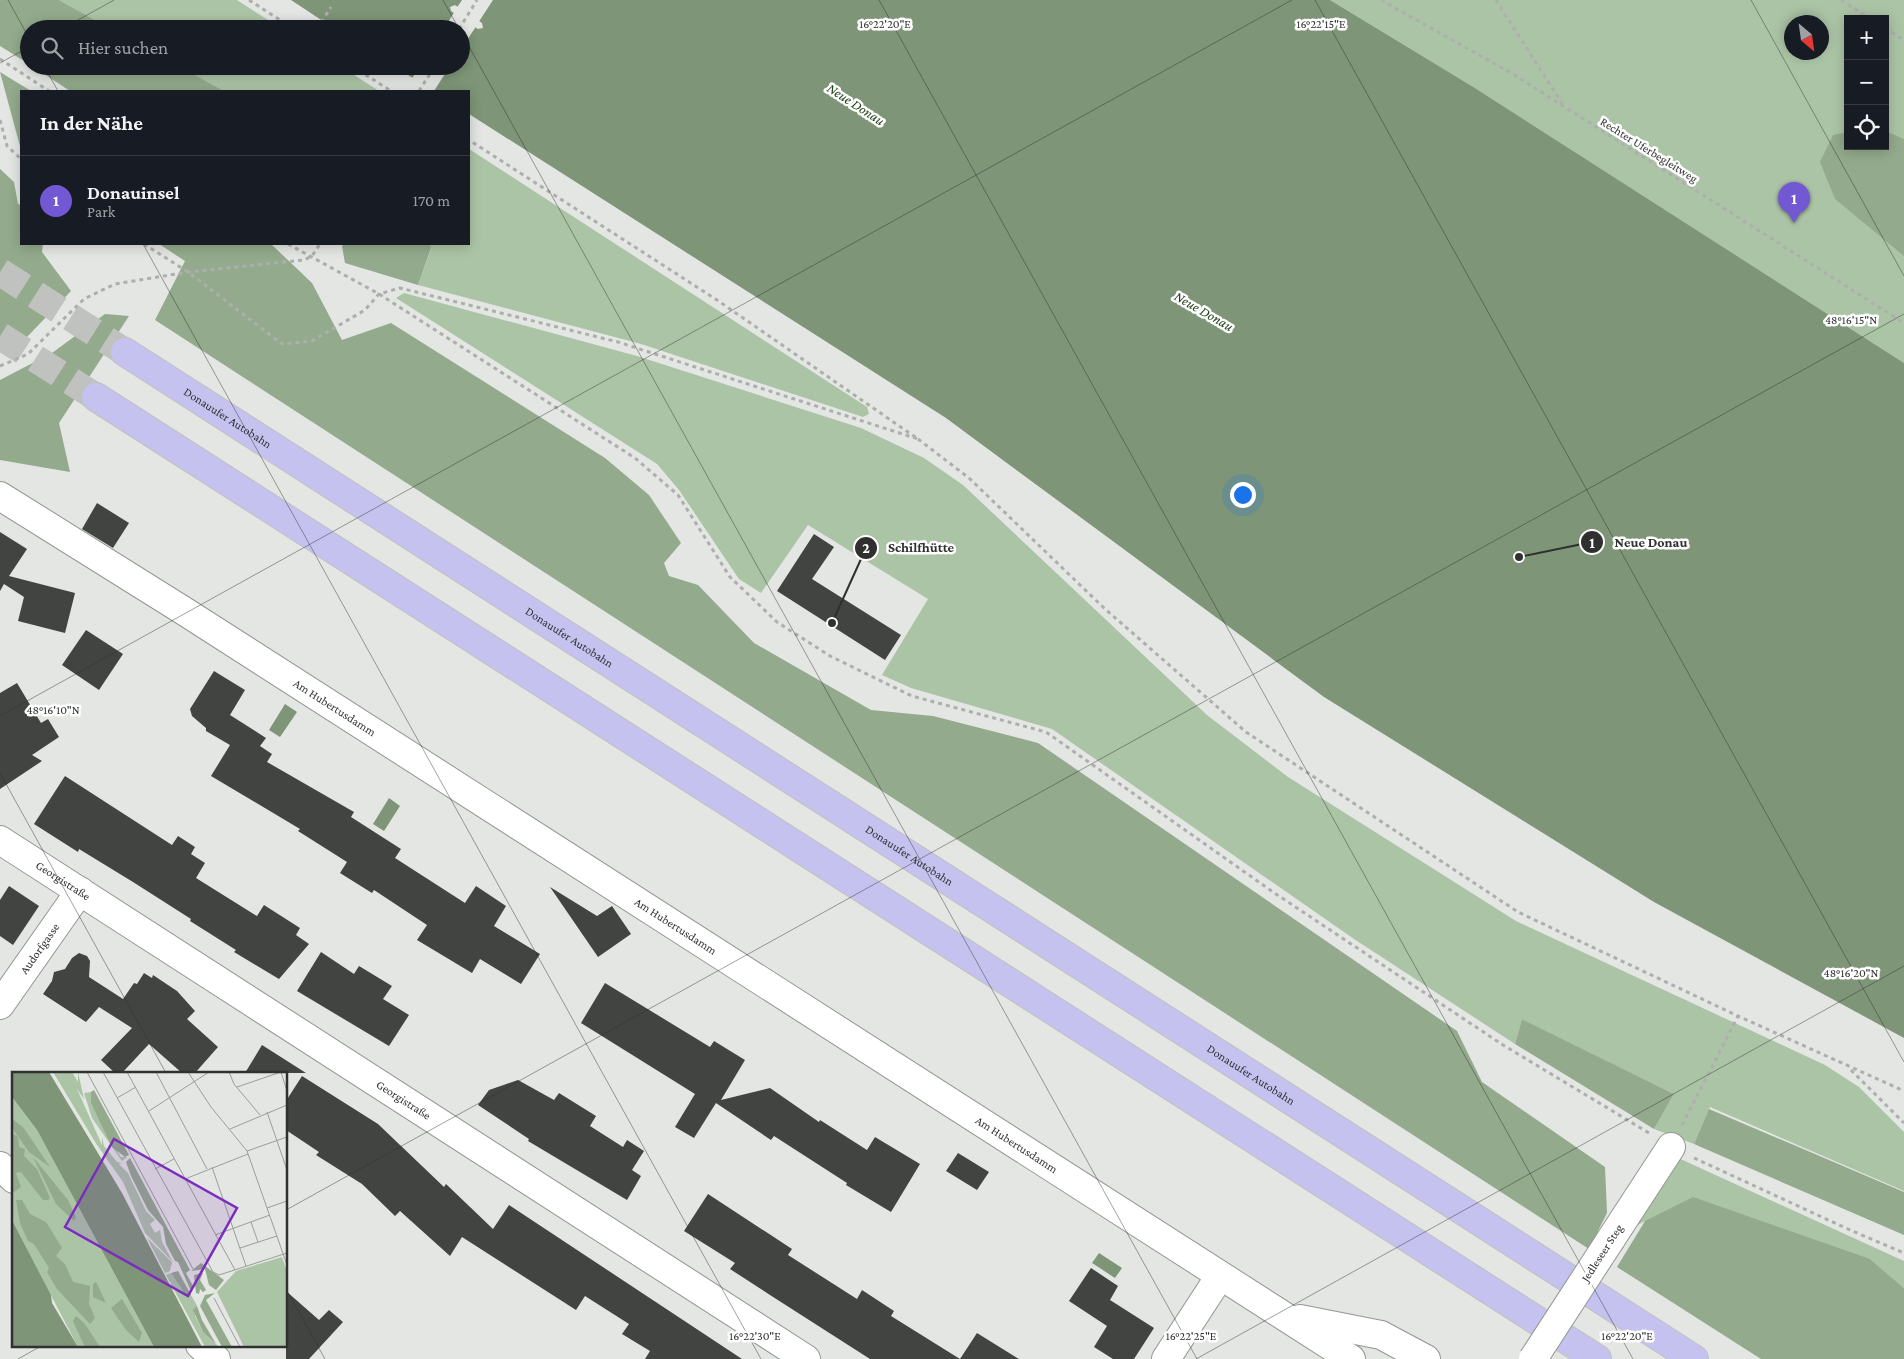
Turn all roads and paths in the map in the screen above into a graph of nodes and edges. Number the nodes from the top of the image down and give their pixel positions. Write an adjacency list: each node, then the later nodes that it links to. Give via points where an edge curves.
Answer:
1 (249, 0): 8 (path)
2 (477, 0): 10 (path)
3 (1381, 0): 21 (path, Rechter Uferbegleitweg)
4 (1496, 0): 21 (path)
5 (1841, 0): 7 (path)
6 (331, 7): 9 (path)
7 (1865, 15)
8 (280, 20)
9 (323, 20)
10 (465, 20)
11 (1889, 31): 12 (path)
12 (1904, 40)
13 (0, 60): 14 (path)
14 (20, 73)
15 (24, 75): 18 (path)
16 (366, 75): 19 (path)
17 (429, 75): 20 (path)
18 (47, 90)
19 (389, 90)
20 (420, 90)
21 (1563, 106): 31 (path, Rechter Uferbegleitweg)
22 (0, 120): 24 (path, via 7,146)
23 (470, 141): 35 (path, via 717,300)
24 (20, 158)
25 (146, 245): 29 (path)
26 (290, 245): 28 (path)
27 (319, 245): 28 (path)
28 (312, 256): 29 (path, via 304,260); 30 (path)
29 (188, 272): 30 (path, via 282,344 312,341 365,310); 33 (path, via 115,284 84,299 28,354)
30 (379, 294): 35 (path, via 400,288 618,342); 44 (path, via 635,458 678,495 730,577 777,622 830,656 912,696 1046,732 1273,892 1462,1018)
31 (1904, 323)
32 (125, 352): 58 (highway, Donauufer Autobahn)
33 (0, 366)
34 (96, 397): 57 (highway)
35 (918, 439): 40 (path, via 969,478 1105,609 1246,732 1518,912)
36 (0, 496): 48 (street, Am Hubertusdamm)
37 (0, 840): 38 (street, Georgistraße)
38 (80, 891): 39 (street, Audorfgasse); 52 (street, Georgistraße)
39 (0, 1005)
40 (1738, 1016): 41 (path); 44 (path)
41 (1849, 1067): 42 (path); 43 (path)
42 (1904, 1091)
43 (1904, 1123)
44 (1671, 1147): 47 (path); 56 (street, Jedleseer Steg, bridge)
45 (0, 1166): 46 (street)
46 (12, 1177)
47 (1904, 1252)
48 (1220, 1276): 49 (street, Am Hubertusdamm); 53 (street)
49 (1284, 1315): 54 (street, Am Hubertusdamm); 55 (street, via 1381,1335)
50 (201, 1346): 51 (street)
51 (216, 1359)
52 (806, 1359)
53 (1166, 1359)
54 (1351, 1359)
55 (1426, 1359)
56 (1533, 1359)
57 (1597, 1359)
58 (1694, 1359)

